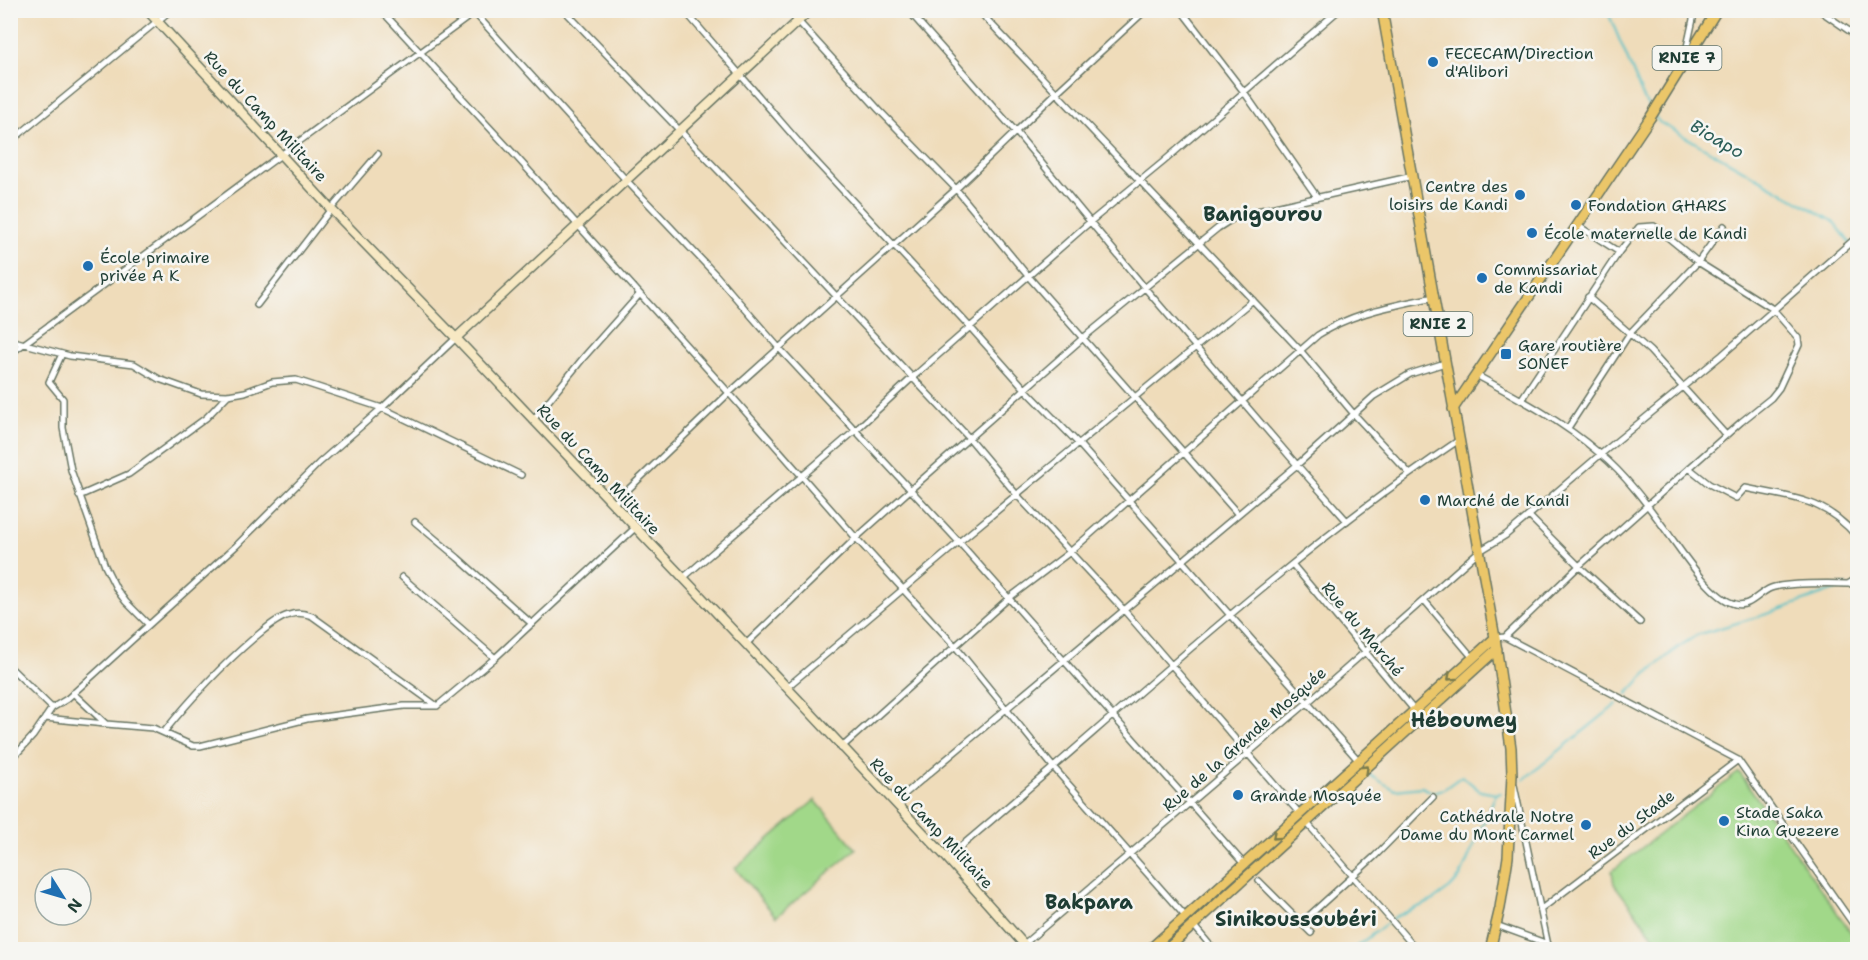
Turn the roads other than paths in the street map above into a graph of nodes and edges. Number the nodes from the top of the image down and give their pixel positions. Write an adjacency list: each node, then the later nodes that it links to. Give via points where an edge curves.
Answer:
1 (147, 10): 20 (street, Rue du Camp Militaire)
2 (171, 10): 20 (street)
3 (381, 10): 23 (street)
4 (564, 10): 28 (street)
5 (684, 10): 25 (street)
6 (788, 10): 21 (street)
7 (810, 10): 21 (street)
8 (908, 10): 29 (street)
9 (978, 10): 19 (street)
10 (995, 10): 19 (street)
11 (1146, 10): 26 (street)
12 (1181, 10): 27 (street)
13 (1339, 10): 27 (street)
14 (1383, 10): 33 (main road, RNIE 2)
15 (1695, 10): 24 (street)
16 (1717, 10): 24 (main road, RNIE 7 / RNIE 7)
17 (1819, 10): 22 (street)
18 (475, 11): 23 (street); 34 (street)
19 (986, 19): 26 (street)
20 (157, 22): 30 (street); 31 (street, Rue du Camp Militaire)
21 (798, 22): 25 (street); 36 (street)
22 (1857, 37)
23 (420, 51): 31 (street); 40 (street)
24 (1683, 64): 41 (main road, RNIE 7 / RNIE 7)
25 (740, 74): 28 (street); 45 (street)
26 (1056, 92): 29 (street); 35 (street)
27 (1244, 92): 35 (street); 37 (street)
28 (679, 132): 34 (street); 51 (street)
29 (1016, 132): 36 (street); 39 (street)
30 (10, 142)
31 (281, 154): 38 (street, Rue du Camp Militaire); 62 (street)
32 (378, 154): 38 (street)
33 (1413, 176): 37 (street); 52 (main road, RNIE 2)
34 (626, 180): 40 (street); 64 (street)
35 (1139, 182): 39 (street); 44 (street)
36 (956, 189): 45 (street); 48 (street)
37 (1317, 197): 44 (street, via 1237,216)
38 (331, 209): 55 (street); 59 (street, Rue du Camp Militaire)
39 (1090, 222): 48 (street); 49 (street)
40 (577, 225): 50 (street); 59 (street)
41 (1576, 225): 46 (street); 69 (main road, RNIE 7)
42 (1724, 226): 47 (street)
43 (1857, 236): 56 (street, Rue de la Grande Mosquée)
44 (1200, 243): 49 (street); 54 (street)
45 (894, 244): 51 (street); 57 (street)
46 (1618, 252): 47 (street, via 1639,227 1650,225); 53 (street)
47 (1698, 262): 56 (street); 58 (street)
48 (1028, 276): 57 (street); 60 (street)
49 (1145, 288): 60 (street); 63 (street)
50 (639, 295): 73 (street); 81 (street)
51 (837, 297): 64 (street); 70 (street)
52 (1434, 297): 65 (street, via 1369,311 1340,322); 68 (main road, RNIE 2)
53 (1588, 297): 58 (street); 77 (street)
54 (1253, 300): 63 (street); 65 (street)
55 (257, 305)
56 (1773, 309): 71 (street, Rue de la Grande Mosquée); 84 (street, via 1798,338 1799,345 1771,398)
57 (970, 327): 70 (street); 72 (street)
58 (1630, 333): 71 (street); 82 (street)
59 (456, 338): 78 (street); 81 (street, Rue du Camp Militaire)
60 (1083, 338): 72 (street); 75 (street)
61 (10, 340): 62 (street)
62 (25, 343): 66 (street); 67 (street)
63 (1197, 346): 75 (street); 76 (street)
64 (779, 348): 73 (street); 83 (street)
65 (1300, 350): 76 (street); 80 (street)
66 (10, 354)
67 (62, 354): 74 (street, via 135,364 184,389); 97 (street, via 49,382 63,399 66,449)
68 (1445, 363): 79 (main road, RNIE 2); 80 (street, via 1395,381)
69 (1476, 375): 77 (street); 79 (main road, RNIE 7)
70 (913, 377): 83 (street); 85 (street)
71 (1684, 387): 84 (street); 89 (street, Rue de la Grande Mosquée)
72 (1026, 390): 85 (street); 87 (street)
73 (729, 393): 94 (street); 99 (street)
74 (228, 395): 78 (street, via 272,382 296,380); 97 (street, via 206,418 129,474)
75 (1136, 396): 87 (street); 88 (street)
76 (1242, 400): 88 (street); 90 (street)
77 (1521, 400): 82 (street)
78 (382, 408): 93 (street); 123 (street)
79 (1453, 410): 86 (main road, RNIE 2)
80 (1353, 413): 90 (street); 92 (street)
81 (533, 420): 99 (street, Rue du Camp Militaire)
82 (1568, 428): 89 (street)
83 (857, 429): 94 (street); 95 (street)
84 (1726, 435): 91 (street)
85 (970, 439): 95 (street); 96 (street)
86 (1459, 440): 92 (street); 110 (main road, RNIE 2)
87 (1078, 443): 96 (street); 98 (street)
88 (1184, 451): 98 (street); 101 (street)
89 (1601, 454): 100 (street); 102 (street, Rue de la Grande Mosquée)
90 (1297, 465): 101 (street); 103 (street)
91 (1689, 468): 100 (street); 107 (street, via 1736,498 1745,488 1810,501 1836,516)
92 (1409, 473): 103 (street)
93 (521, 475)
94 (802, 476): 106 (street); 115 (street)
95 (910, 490): 106 (street); 108 (street)
96 (1017, 495): 108 (street); 109 (street)
97 (79, 496): 123 (street, via 117,590)
98 (1128, 501): 109 (street); 111 (street)
99 (613, 504): 105 (street, Rue du Camp Militaire)
100 (1648, 505): 113 (street); 116 (street, via 1705,582 1736,605 1753,601 1772,588 1848,584)
101 (1237, 513): 111 (street)
102 (1529, 516): 110 (street, Rue de la Grande Mosquée); 113 (street)
103 (1347, 521): 112 (street)
104 (415, 522): 124 (street)
105 (635, 528): 115 (street, Rue du Camp Militaire); 124 (street)
106 (856, 538): 117 (street); 126 (street)
107 (1857, 538)
108 (959, 542): 117 (street); 118 (street)
109 (1070, 552): 118 (street); 120 (street)
110 (1478, 552): 119 (street, Rue de la Grande Mosquée); 125 (main road, RNIE 2)
111 (1183, 560): 120 (street); 121 (street)
112 (1293, 565): 121 (street); 129 (street, Rue du Marché)
113 (1579, 566): 122 (street); 125 (street)
114 (402, 577): 130 (street)
115 (683, 578): 126 (street, Rue du Camp Militaire)
116 (1857, 578)
117 (903, 590): 127 (street); 135 (street)
118 (1009, 598): 127 (street); 132 (street)
119 (1424, 600): 129 (street, Rue de la Grande Mosquée); 131 (street)
120 (1123, 609): 132 (street); 133 (street)
121 (1230, 616): 133 (street); 137 (street)
122 (1640, 622)
123 (148, 624): 136 (street)
124 (532, 624): 130 (street)
125 (1500, 637): 128 (main road, RNIE 2); 131 (main road); 148 (street)
126 (746, 644): 135 (street, Rue du Camp Militaire)
127 (955, 646): 140 (street); 146 (street)
128 (1497, 649): 152 (main road, RNIE 2); 157 (main road, one-way to 128)
129 (1365, 651): 137 (street, Rue de la Grande Mosquée); 141 (street, Rue du Marché)
130 (495, 658): 138 (street)
131 (1473, 658): 141 (main road, one-way to 141)
132 (1065, 659): 140 (street); 142 (street)
133 (1172, 665): 142 (street); 147 (street)
134 (10, 668): 139 (street)
135 (786, 688): 146 (street, Rue du Camp Militaire)
136 (73, 693): 139 (street); 144 (street)
137 (1307, 704): 147 (street, Rue de la Grande Mosquée); 150 (street)
138 (437, 705): 145 (street, via 307,718 200,746); 145 (street, via 312,616 297,613 264,630 232,656)
139 (52, 708): 143 (street)
140 (1007, 708): 151 (street); 154 (street)
141 (1414, 710): 150 (main road)
142 (1113, 716): 151 (street); 155 (street)
143 (45, 718): 144 (street); 149 (street)
144 (106, 724): 145 (street)
145 (164, 732)
146 (841, 748): 154 (street, Rue du Camp Militaire)
147 (1247, 754): 155 (street, Rue de la Grande Mosquée); 156 (street)
148 (1738, 760): 163 (street, Rue du Stade); 168 (street)
149 (10, 761)
150 (1359, 761): 156 (main road)
151 (1054, 768): 158 (street); 159 (street)
152 (1512, 775): 163 (street); 166 (main road, RNIE 2, via 1508,857)
153 (1433, 797): 161 (street)
154 (894, 803): 159 (street, Rue du Camp Militaire)
155 (1191, 803): 158 (street, Rue de la Grande Mosquée); 160 (street)
156 (1300, 814): 160 (main road, one-way to 160)
157 (1307, 823): 161 (street); 167 (main road)
158 (1131, 855): 164 (street); 170 (street, Rue de la Grande Mosquée)
159 (947, 858): 170 (street, Rue du Camp Militaire)
160 (1244, 864): 164 (main road)
161 (1353, 875): 165 (street); 175 (street)
162 (1259, 881): 165 (street)
163 (1540, 910): 171 (street)
164 (1185, 916): 172 (main road)
165 (1301, 923): 169 (street)
166 (1496, 925): 171 (street); 176 (main road, RNIE 2)
167 (1194, 926): 173 (main road); 174 (street)
168 (1857, 931)
169 (1311, 933)
170 (1026, 947)
171 (1548, 947)
172 (1149, 950)
173 (1166, 950)
174 (1214, 950)
175 (1417, 950)
176 (1490, 950)

